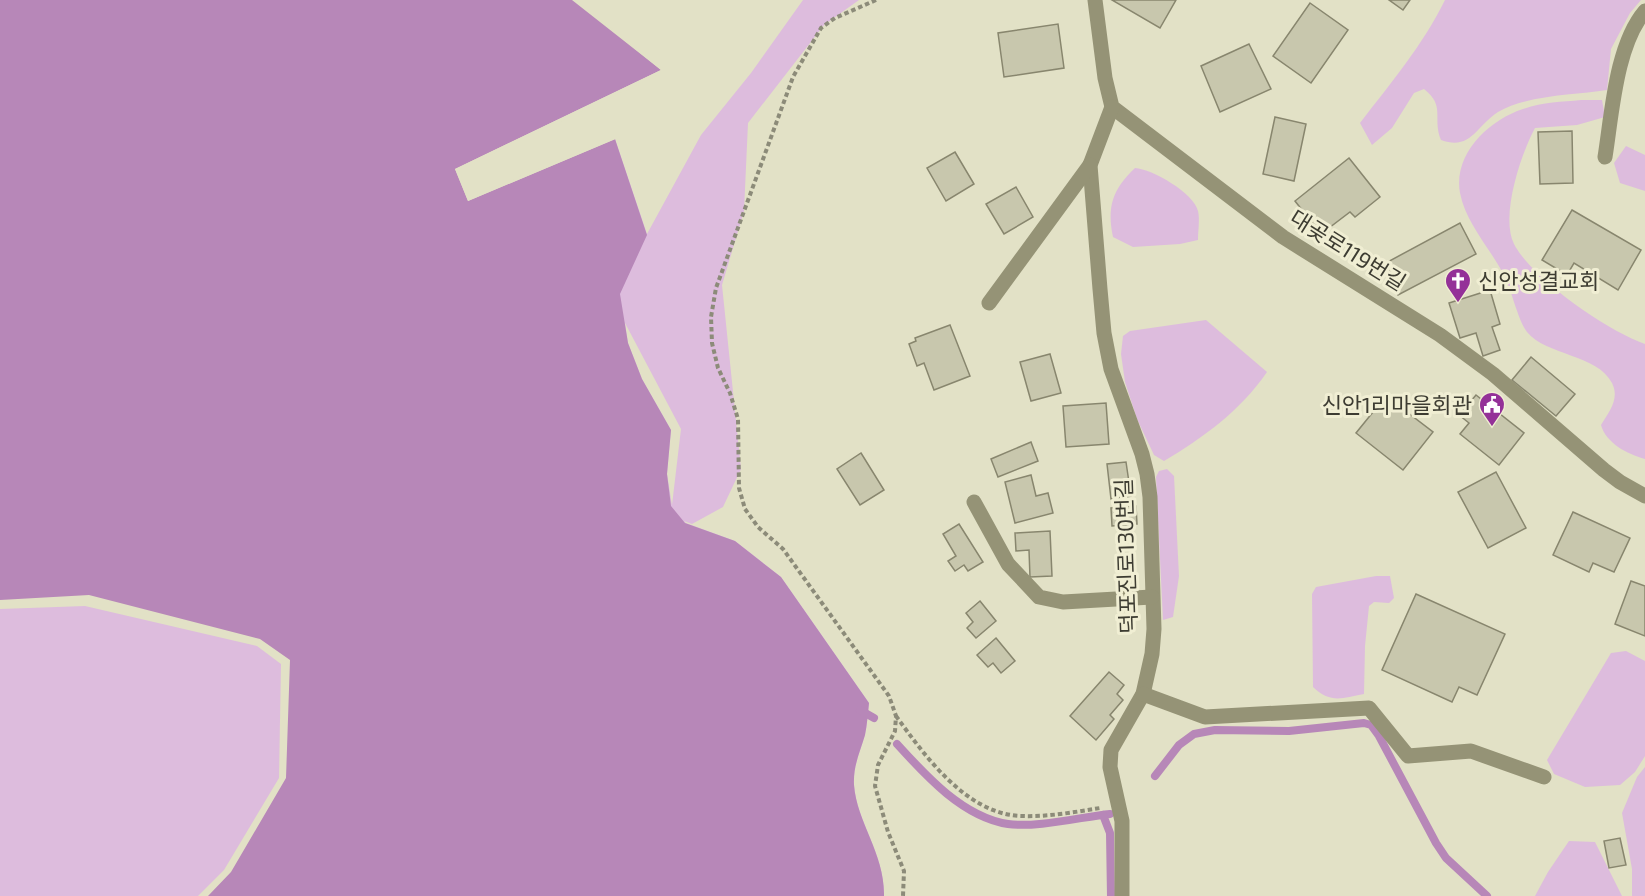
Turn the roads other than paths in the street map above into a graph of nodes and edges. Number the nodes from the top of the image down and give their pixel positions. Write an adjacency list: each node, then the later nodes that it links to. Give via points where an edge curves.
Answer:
1 (1095, 0): 3 (lane)
2 (1645, 11): 4 (lane, via 1622,54)
3 (1112, 107): 5 (lane, 덕포진로130번길); 7 (lane, 대곶로119번길, via 1283,237 1440,334 1493,374 1604,470)
4 (1605, 157)
5 (1090, 165): 6 (lane); 9 (lane, 덕포진로130번길, via 1104,333 1111,369 1147,474)
6 (989, 303)
7 (1645, 496)
8 (974, 502): 9 (lane, via 1008,564 1039,597 1062,603)
9 (1152, 597): 10 (lane, 덕포진로130번길, via 1152,654)
10 (1143, 694): 11 (lane, via 1205,717 1369,708 1408,756 1471,751); 12 (lane, 덕포진로130번길, via 1112,750 1110,767 1122,821)
11 (1544, 777)
12 (1122, 896)

